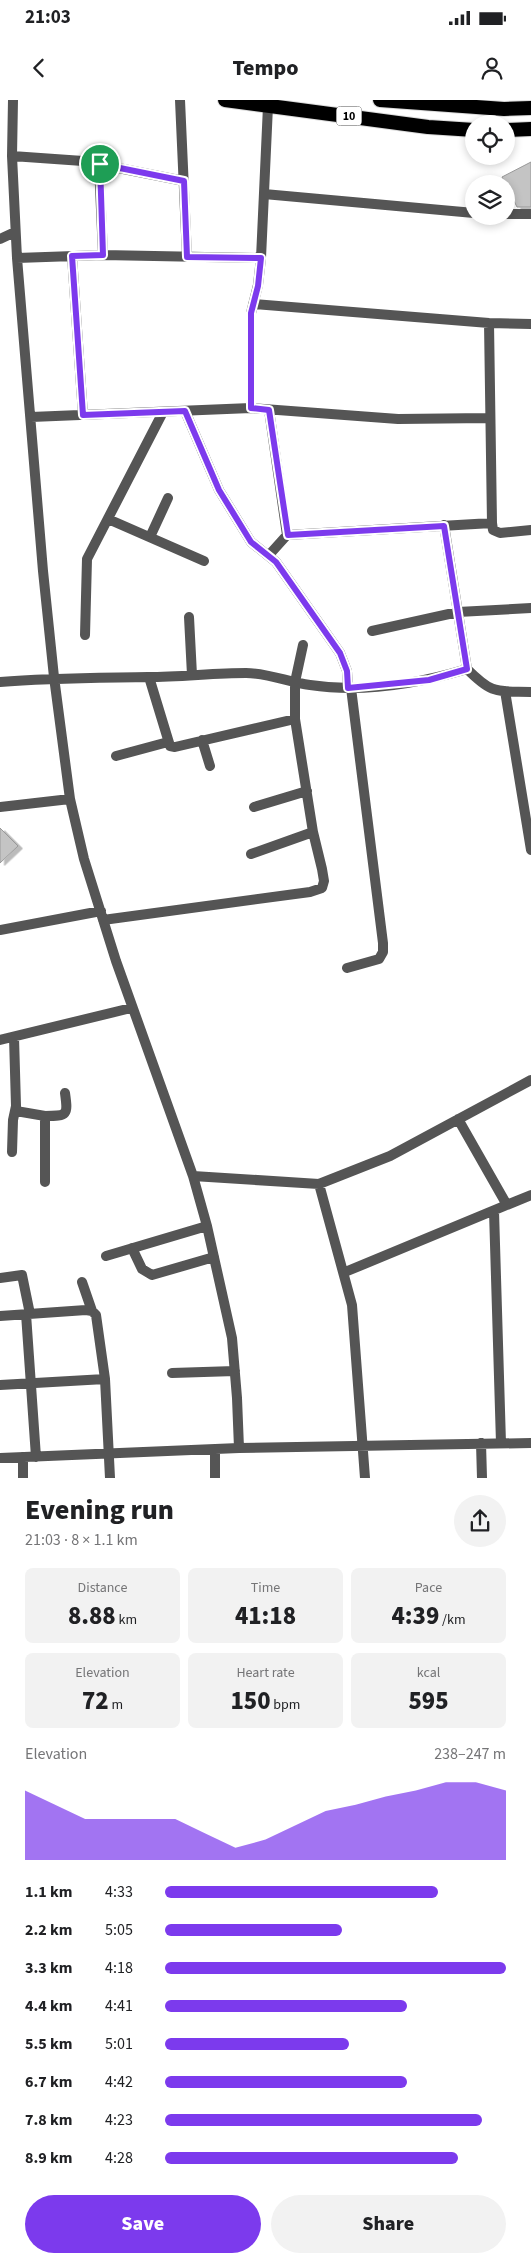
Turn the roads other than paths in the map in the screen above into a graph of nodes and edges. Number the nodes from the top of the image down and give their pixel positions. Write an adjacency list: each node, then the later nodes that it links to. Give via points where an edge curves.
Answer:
1 (13, 100): 10 (street)
2 (180, 100): 12 (street)
3 (225, 100): 5 (highway, 10)
4 (380, 100): 6 (highway, 10)
5 (268, 106): 7 (highway, 10); 13 (street)
6 (531, 108)
7 (465, 129)
8 (531, 129): 9 (highway)
9 (515, 130)
10 (12, 156): 11 (street); 17 (street)
11 (100, 164): 12 (street); 19 (street)
12 (184, 181): 21 (street)
13 (264, 194): 14 (street); 23 (street)
14 (465, 212)
15 (515, 214): 16 (street)
16 (531, 214)
17 (15, 232): 18 (street); 22 (street)
18 (0, 239)
19 (103, 255): 20 (street); 21 (street)
20 (72, 256): 22 (street); 31 (street)
21 (187, 257): 23 (street)
22 (17, 258): 32 (street)
23 (261, 258): 24 (street)
24 (253, 304): 25 (street); 27 (street)
25 (489, 323): 26 (street); 33 (street)
26 (531, 324)
27 (251, 408): 28 (street); 29 (street)
28 (269, 410): 33 (street, via 398,419); 39 (street)
29 (185, 411): 30 (street); 41 (street, via 219,490 251,542)
30 (162, 412): 31 (street); 35 (street)
31 (83, 415): 32 (street)
32 (31, 417): 51 (street)
33 (489, 418): 36 (street)
34 (168, 498): 40 (street)
35 (108, 520): 40 (street); 47 (street, via 87,559)
36 (492, 523): 37 (street); 38 (street, via 493,530 500,533)
37 (444, 526): 39 (street); 44 (street)
38 (531, 530)
39 (288, 535): 41 (street)
40 (150, 537): 42 (street)
41 (269, 555): 55 (street, via 340,653)
42 (204, 561)
43 (531, 608): 44 (street)
44 (458, 612): 46 (street); 49 (street)
45 (189, 617): 50 (street)
46 (372, 631)
47 (85, 635)
48 (303, 645): 54 (street)
49 (467, 669): 55 (street, via 429,680); 56 (street, via 485,687)
50 (192, 676): 52 (street); 54 (street, via 247,673)
51 (54, 678): 52 (street); 53 (street); 64 (street)
52 (149, 678): 60 (street)
53 (0, 682)
54 (295, 682): 55 (street); 58 (street)
55 (349, 688): 72 (street, via 383,952 379,959)
56 (505, 692): 57 (street); 68 (street)
57 (531, 692)
58 (295, 720): 59 (street); 63 (street)
59 (202, 740): 60 (street, via 175,746); 62 (street)
60 (168, 742): 61 (street)
61 (116, 756)
62 (210, 766)
63 (307, 791): 66 (street); 67 (street)
64 (70, 799): 65 (street); 70 (street)
65 (0, 807)
66 (254, 807)
67 (313, 832): 69 (street); 70 (street, via 324,881 322,888)
68 (531, 850)
69 (251, 854)
70 (102, 916): 71 (street); 73 (street)
71 (0, 930)
72 (347, 968)
73 (132, 1008): 74 (street); 82 (street)
74 (14, 1038): 75 (street); 78 (street)
75 (0, 1040)
76 (531, 1080): 80 (street)
77 (65, 1093): 79 (street, via 65,1114)
78 (16, 1111): 79 (street); 81 (street)
79 (45, 1116): 83 (street)
80 (458, 1119): 84 (street, via 390,1156); 86 (street)
81 (12, 1152)
82 (193, 1176): 84 (street); 88 (street)
83 (45, 1182)
84 (320, 1184): 92 (street)
85 (531, 1196): 86 (street)
86 (507, 1205): 87 (street)
87 (494, 1211): 92 (street); 104 (street)
88 (207, 1226): 89 (street); 91 (street)
89 (132, 1248): 90 (street); 91 (street, via 142,1269 152,1275)
90 (106, 1256)
91 (214, 1257): 98 (street, via 232,1338)
92 (345, 1272): 106 (street, via 352,1305)
93 (0, 1278): 96 (street, via 22,1275)
94 (82, 1282): 95 (street)
95 (92, 1311): 96 (street); 100 (street, via 99,1327)
96 (28, 1314): 97 (street); 101 (street)
97 (0, 1316)
98 (235, 1371): 99 (street); 107 (street)
99 (172, 1373)
100 (104, 1379): 101 (street); 109 (street)
101 (32, 1384): 102 (street); 112 (street)
102 (0, 1385)
103 (481, 1443): 104 (street); 106 (street); 117 (street)
104 (501, 1443): 105 (street)
105 (531, 1443)
106 (364, 1445): 107 (street); 116 (street)
107 (239, 1448): 108 (street)
108 (215, 1449): 109 (street); 115 (street)
109 (109, 1452): 112 (street); 114 (street)
110 (0, 1458): 111 (street)
111 (23, 1458): 112 (street); 113 (street)
112 (36, 1458)
113 (23, 1478)
114 (110, 1478)
115 (215, 1478)
116 (365, 1478)
117 (482, 1478)

